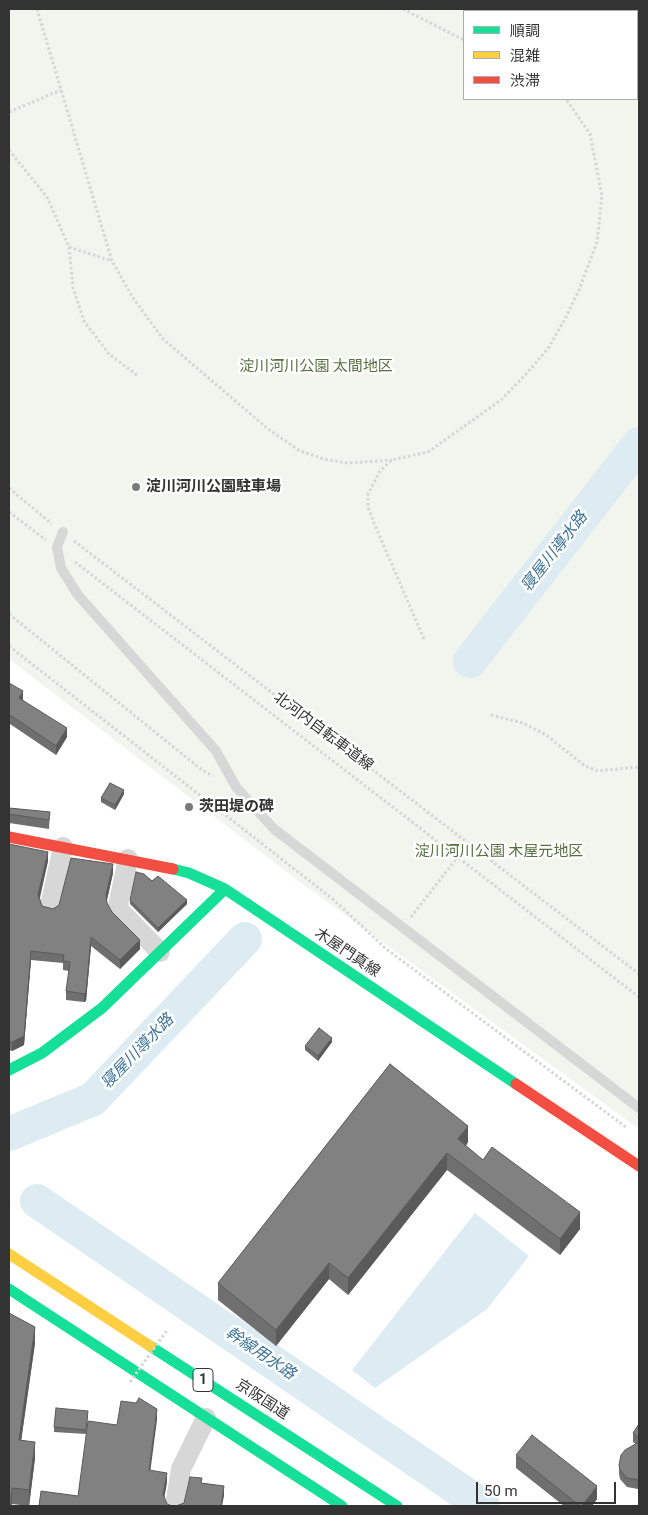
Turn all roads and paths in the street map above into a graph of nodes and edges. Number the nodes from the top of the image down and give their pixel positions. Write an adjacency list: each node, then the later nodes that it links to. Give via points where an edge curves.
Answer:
1 (37, 9): 4 (path)
2 (403, 9): 3 (path)
3 (463, 39)
4 (61, 90): 6 (path); 9 (path)
5 (567, 100): 11 (path, via 590,134 602,196 597,242 579,290 548,347 501,400 428,452)
6 (9, 112)
7 (9, 150): 8 (path, via 47,197)
8 (70, 247): 9 (path); 10 (path, via 73,288 84,321 109,354)
9 (112, 261): 11 (path, via 133,298 163,339 268,429 300,451 324,459 348,463)
10 (138, 376)
11 (392, 460): 17 (path, via 372,482 368,507)
12 (9, 488): 14 (path, 北河内自転車道線)
13 (9, 512): 15 (path, 北河内自転車道線)
14 (63, 532): 15 (lane); 30 (path, 北河内自転車道線)
15 (57, 546): 21 (lane, via 61,568 78,595 216,751); 24 (path, 北河内自転車道線, via 113,593)
16 (9, 614): 21 (path, via 202,770)
17 (424, 639)
18 (9, 646): 34 (path, via 334,900 385,948)
19 (491, 715): 20 (path, via 523,723 546,735 585,766 598,771)
20 (639, 768)
21 (236, 787): 28 (lane, via 274,828)
22 (9, 837): 23 (main road, 木屋門真線)
23 (63, 847): 25 (main road, 木屋門真線); 27 (street)
24 (457, 858): 28 (path); 31 (path, 北河内自転車道線)
25 (128, 859): 26 (main road, 木屋門真線, via 189,873); 29 (street, via 118,906)
26 (225, 889): 29 (main road); 35 (main road, 木屋門真線)
27 (50, 906)
28 (404, 926): 33 (lane)
29 (160, 952): 32 (main road, via 102,1008 42,1053)
30 (639, 974)
31 (639, 997)
32 (9, 1069)
33 (639, 1108)
34 (631, 1131)
35 (639, 1166)
36 (11, 1249): 45 (main road, 京阪国道 / 1, via 45,1276)
37 (9, 1289): 40 (main road, 1)
38 (9, 1303): 40 (main road, 1)
39 (168, 1328): 41 (path, bridge)
40 (102, 1351): 42 (main road, 1)
41 (130, 1382)
42 (206, 1418): 43 (street, via 181,1469); 44 (main road, 1)
43 (175, 1506)
44 (342, 1506)
45 (397, 1506)

